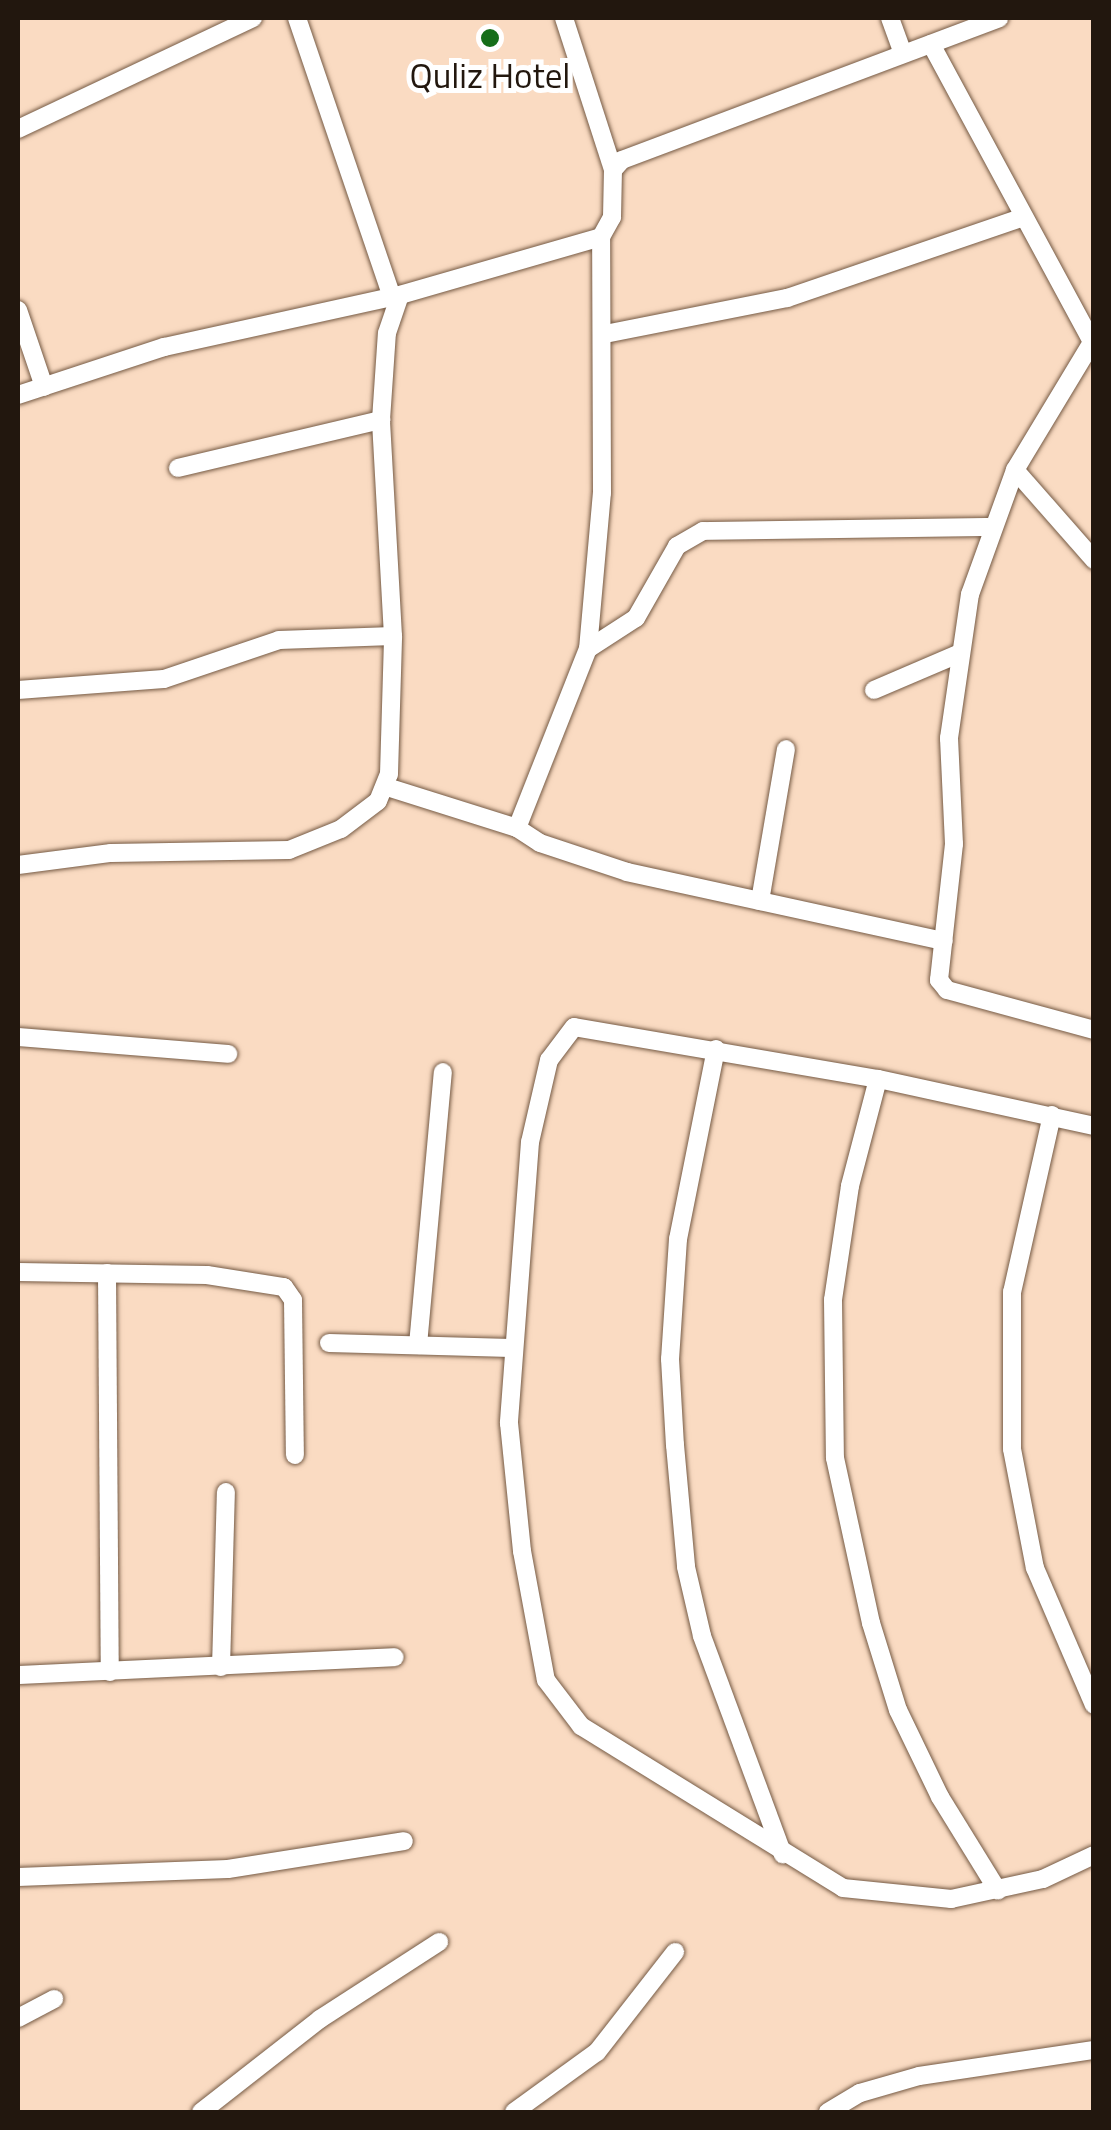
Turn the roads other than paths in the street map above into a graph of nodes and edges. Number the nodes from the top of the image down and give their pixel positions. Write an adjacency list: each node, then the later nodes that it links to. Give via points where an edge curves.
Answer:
1 (253, 18): 8 (street)
2 (297, 18): 12 (street)
3 (564, 18): 9 (street)
4 (890, 18): 7 (street)
5 (999, 18): 6 (street)
6 (930, 44): 7 (street); 10 (street)
7 (903, 54): 9 (street, via 667,141)
8 (18, 129)
9 (614, 170): 11 (street, via 612,216)
10 (1020, 218): 14 (street, via 787,298); 15 (street)
11 (601, 237): 12 (street); 14 (street)
12 (396, 296): 16 (street, via 164,347); 18 (street)
13 (18, 310): 16 (street)
14 (605, 334): 24 (street, via 602,493)
15 (1092, 340): 20 (street)
16 (44, 386): 17 (street)
17 (18, 395)
18 (381, 420): 19 (street); 23 (street)
19 (178, 468)
20 (1015, 470): 21 (street); 22 (street)
21 (994, 527): 24 (street, via 703,531 677,546 636,618); 25 (street)
22 (1094, 560)
23 (393, 636): 26 (street, via 278,640 164,679); 29 (street)
24 (588, 649): 30 (street)
25 (958, 654): 27 (street); 33 (street, via 949,738 954,844)
26 (18, 690)
27 (874, 690)
28 (786, 749): 32 (street)
29 (387, 787): 30 (street); 31 (street, via 341,828 289,850 111,853)
30 (517, 828): 32 (street, via 594,863)
31 (18, 865)
32 (760, 901): 33 (street)
33 (944, 940): 34 (street, via 940,980 946,990)
34 (1094, 1030)
35 (18, 1037): 37 (street)
36 (716, 1049): 39 (street); 46 (street, via 590,1025 570,1030 554,1046 530,1142); 55 (street, via 678,1238 670,1358 675,1446 686,1567 702,1636)
37 (228, 1054)
38 (442, 1072): 45 (street)
39 (878, 1079): 40 (street); 58 (street, via 850,1186 833,1300 835,1458 870,1624 898,1710 940,1797)
40 (1052, 1115): 41 (street); 53 (street, via 1012,1292 1012,1449 1036,1568)
41 (1094, 1126)
42 (18, 1272): 43 (street)
43 (106, 1273): 47 (street, via 207,1275 284,1287 293,1300); 51 (street)
44 (329, 1343): 45 (street)
45 (418, 1345): 46 (street)
46 (511, 1348): 55 (street, via 513,1486 552,1695 581,1726)
47 (295, 1455)
48 (226, 1492): 50 (street)
49 (395, 1657): 50 (street)
50 (221, 1667): 51 (street)
51 (110, 1672): 52 (street)
52 (18, 1676)
53 (1094, 1705)
54 (404, 1841): 57 (street, via 228,1870)
55 (784, 1855): 58 (street, via 843,1888 877,1895 951,1898)
56 (1094, 1855): 58 (street)
57 (18, 1876)
58 (998, 1890)
59 (439, 1942): 64 (street, via 320,2020)
60 (675, 1952): 65 (street, via 597,2052)
61 (54, 1999): 62 (street)
62 (18, 2018)
63 (1094, 2050): 66 (street, via 919,2076 860,2093)
64 (200, 2112)
65 (514, 2112)
66 (828, 2112)

